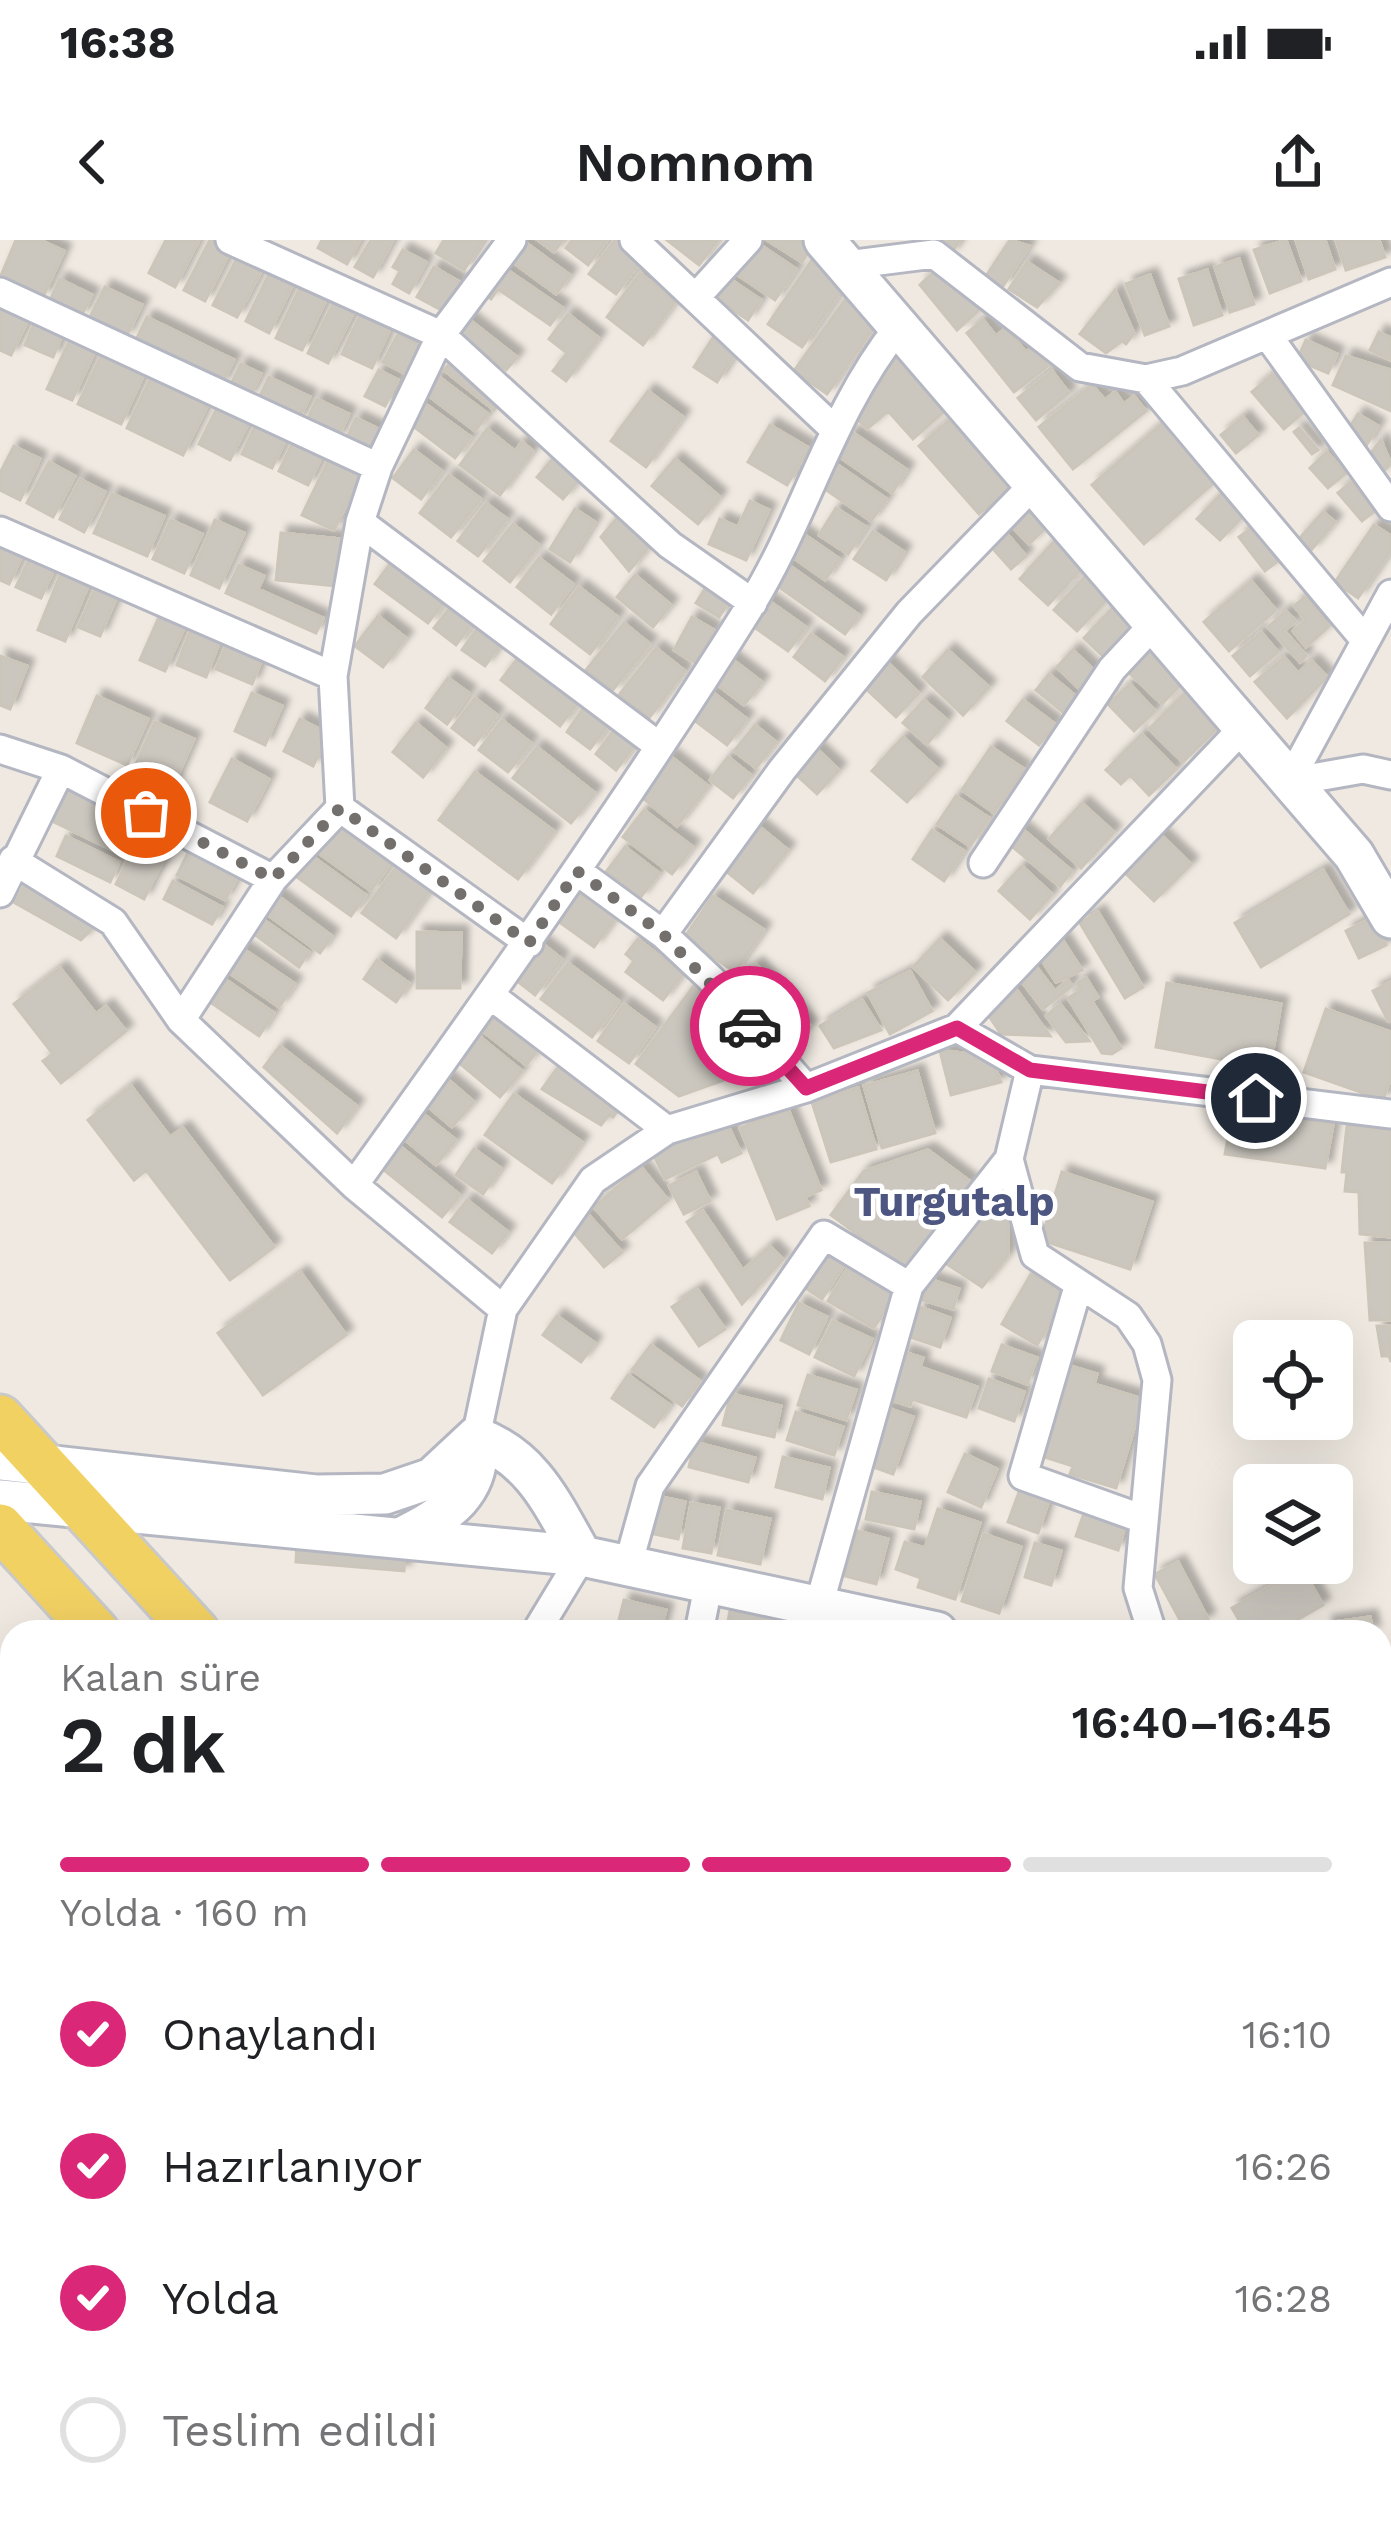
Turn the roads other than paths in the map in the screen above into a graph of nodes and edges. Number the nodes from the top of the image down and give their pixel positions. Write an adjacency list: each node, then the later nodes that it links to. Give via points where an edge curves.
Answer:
1 (230, 240): 10 (street)
2 (512, 240): 10 (street)
3 (634, 240): 8 (street)
4 (748, 240): 8 (street)
5 (835, 252): 9 (street); 12 (street, via 934,254 1080,367)
6 (1391, 282): 11 (street)
7 (0, 292): 14 (street)
8 (697, 296): 13 (street)
9 (898, 328): 13 (street); 15 (street)
10 (441, 334): 14 (street); 20 (street, via 670,544)
11 (1268, 336): 12 (street); 16 (street)
12 (1146, 380): 22 (street)
13 (834, 429): 20 (street)
14 (379, 467): 17 (street)
15 (1037, 481): 21 (street); 37 (street, via 909,614)
16 (1391, 507)
17 (360, 522): 23 (street); 25 (street)
18 (0, 531): 23 (street)
19 (1391, 594): 22 (street)
20 (753, 602): 25 (street)
21 (1155, 623): 24 (street); 32 (street, via 1112,670)
22 (1366, 640): 29 (street)
23 (333, 676): 30 (street)
24 (1242, 729): 29 (street); 41 (street)
25 (659, 746): 33 (street)
26 (0, 749): 27 (street)
27 (61, 770): 31 (street); 34 (street)
28 (1391, 775): 29 (street, via 1363,770)
29 (1289, 782): 36 (street, via 1354,855)
30 (340, 808): 34 (street); 38 (street)
31 (13, 860): 35 (street); 40 (street, via 113,922)
32 (983, 863)
33 (577, 871): 37 (street); 38 (street)
34 (273, 879): 40 (street)
35 (0, 893)
36 (1391, 918)
37 (663, 934): 43 (street)
38 (529, 943): 39 (street)
39 (490, 995): 45 (street); 47 (street)
40 (182, 1020): 47 (street)
41 (957, 1028): 42 (street); 43 (street)
42 (1030, 1070): 44 (street); 46 (street)
43 (806, 1088): 45 (street)
44 (1391, 1114)
45 (667, 1130): 50 (street, via 593,1180)
46 (1009, 1159): 48 (street); 49 (street, via 1035,1255)
47 (354, 1185): 50 (street)
48 (909, 1286): 60 (street, via 824,1235 650,1486); 62 (street)
49 (1078, 1287): 56 (street, via 1128,1316 1147,1344 1157,1380); 56 (street, via 1023,1476)
50 (503, 1309): 52 (street)
51 (0, 1418): 53 (main road)
52 (476, 1438): 53 (street, via 432,1478 385,1494 316,1495); 57 (street, via 480,1462 463,1498); 59 (street, via 531,1468)
53 (20, 1461): 55 (main road)
54 (0, 1500): 55 (street)
55 (86, 1512): 57 (street); 64 (main road)
56 (1144, 1519): 68 (street, via 1138,1588)
57 (402, 1537): 59 (street)
58 (9, 1541): 63 (main road)
59 (582, 1556): 60 (street); 65 (street)
60 (628, 1565): 61 (street)
61 (709, 1582): 62 (street); 66 (street)
62 (819, 1605): 67 (street)
63 (85, 1620)
64 (185, 1620)
65 (543, 1620)
66 (701, 1620)
67 (866, 1620)
68 (1148, 1620)

